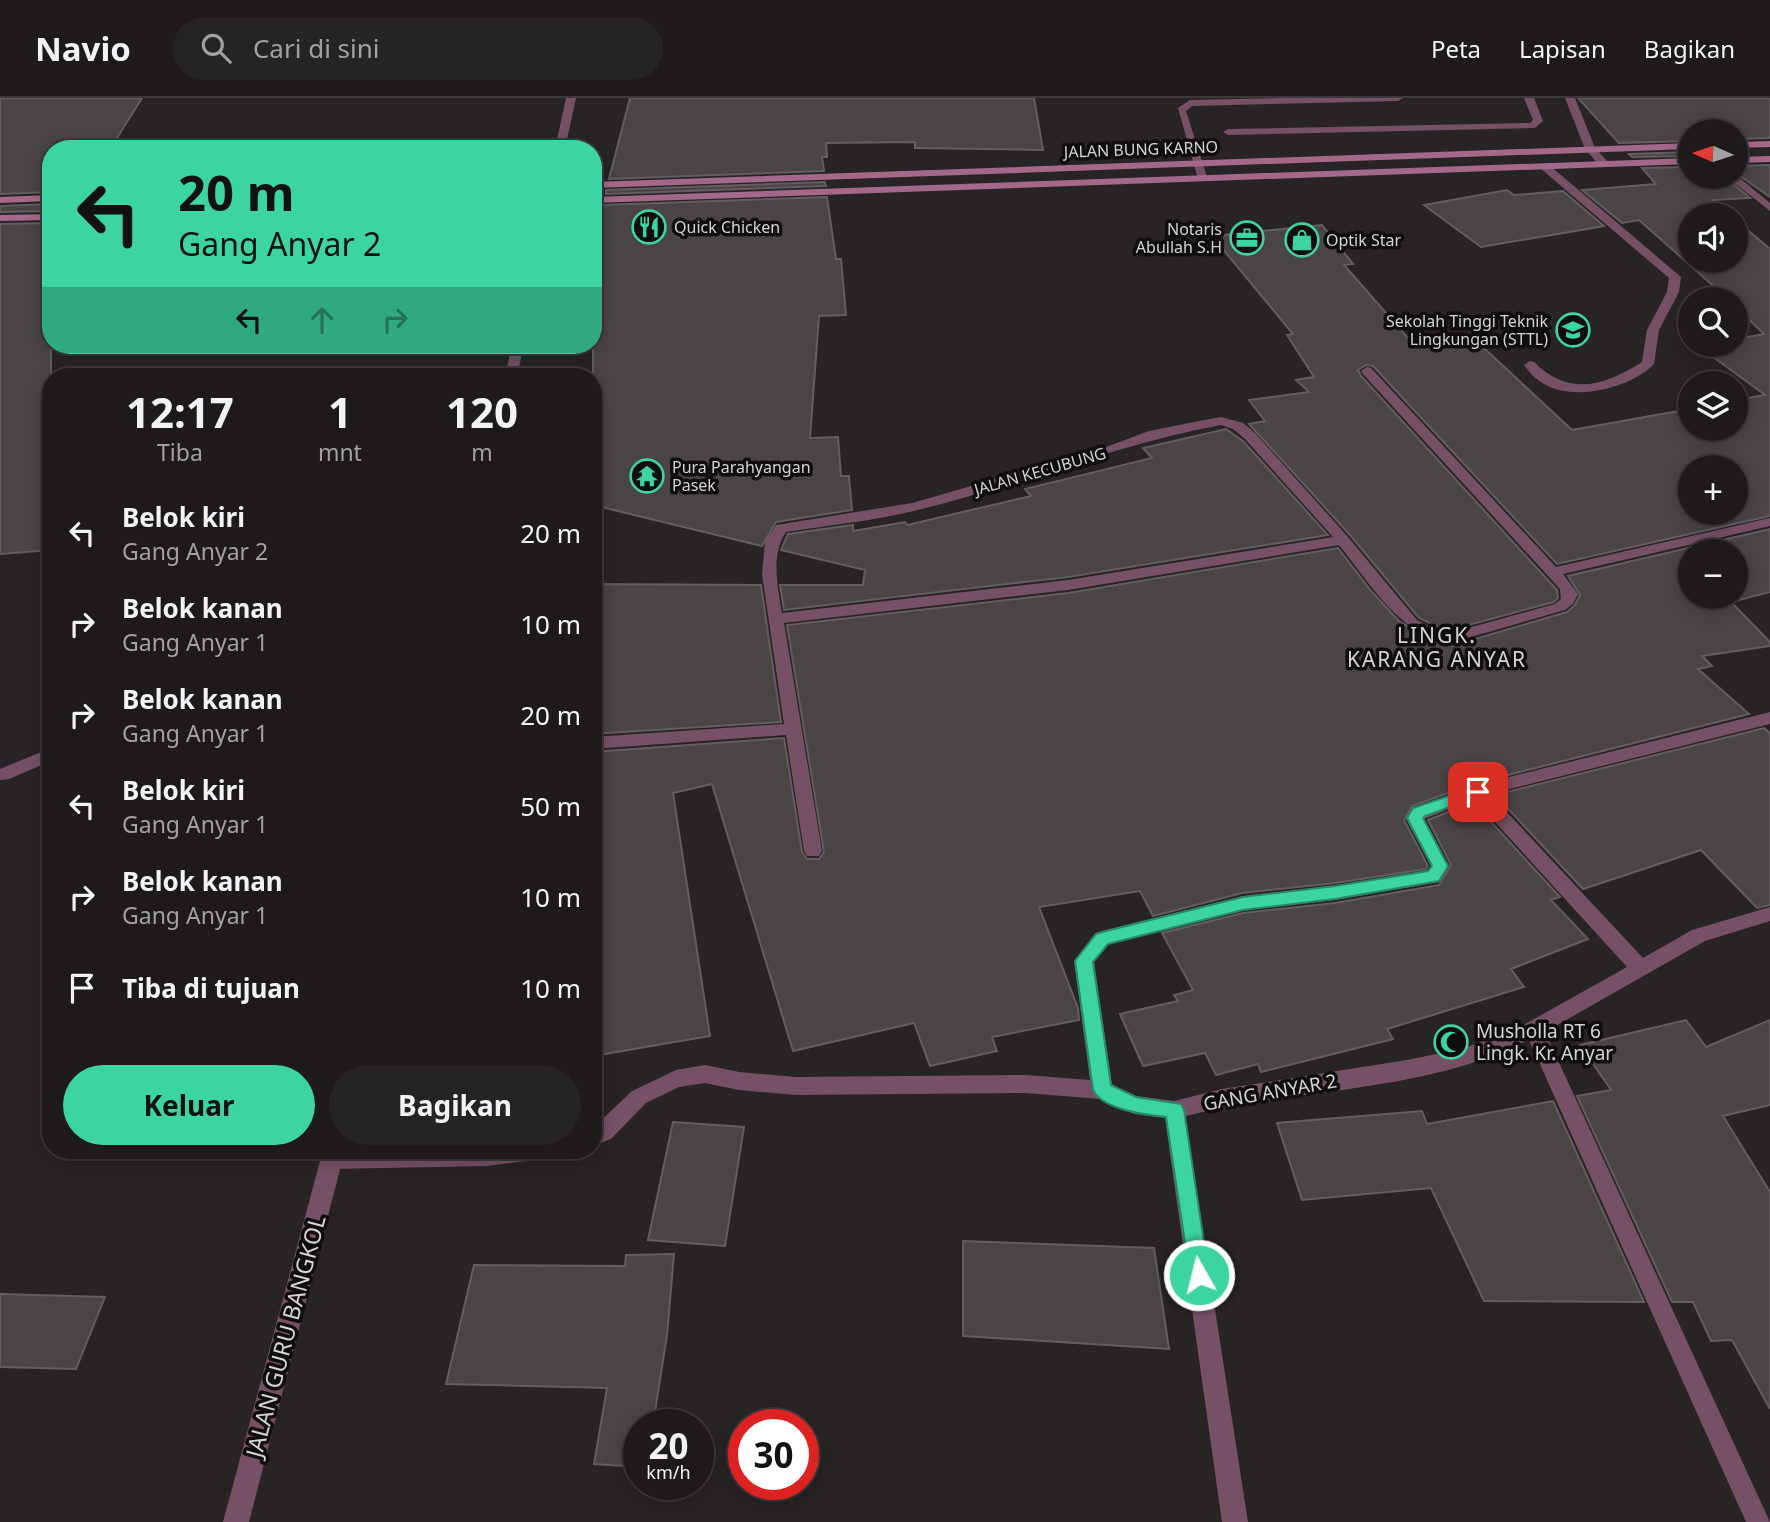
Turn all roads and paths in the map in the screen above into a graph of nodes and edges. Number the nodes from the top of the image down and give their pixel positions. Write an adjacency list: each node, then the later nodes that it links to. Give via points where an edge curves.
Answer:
1 (571, 98): 6 (street)
2 (1398, 98): 14 (street, via 1190,103 1181,110)
3 (1529, 98): 5 (street, via 1538,121 1532,125)
4 (1570, 98): 10 (street)
5 (1228, 132)
6 (561, 140)
7 (1770, 144): 8 (main road)
8 (1748, 145)
9 (1678, 146): 10 (main road, JALAN BUNG KARNO)
10 (1590, 149): 14 (main road, JALAN BUNG KARNO); 15 (street)
11 (1770, 159): 12 (main road)
12 (1748, 160)
13 (1678, 161): 15 (main road)
14 (1196, 163): 17 (street); 18 (main road, JALAN BUNG KARNO)
15 (1604, 164): 16 (main road)
16 (1544, 166): 17 (main road); 26 (street, via 1675,277 1676,291 1653,330 1648,364 1635,373 1568,388 1547,381)
17 (1202, 177): 22 (main road)
18 (602, 185)
19 (1747, 189): 23 (street)
20 (42, 198): 21 (main road)
21 (0, 200)
22 (602, 200)
23 (1770, 208)
24 (42, 217): 25 (main road)
25 (0, 218)
26 (1530, 365)
27 (1367, 371): 30 (street)
28 (1770, 522): 30 (street)
29 (1343, 540): 30 (street, JALAN KECUBUNG, via 1398,609 1419,628 1450,638 1560,607 1570,594); 31 (street, via 1068,585); 31 (street, JALAN KECUBUNG, via 1250,436 1221,421 1154,434 914,507 781,528 773,537 769,556)
30 (1553, 572)
31 (776, 619): 33 (street, JALAN KECUBUNG)
32 (1770, 718): 37 (street)
33 (795, 729): 34 (street); 38 (street, JALAN KECUBUNG)
34 (602, 742)
35 (42, 758): 36 (street)
36 (3, 775)
37 (1478, 792): 40 (street); 42 (street, via 1419,812 1415,818 1440,866 1433,877 1243,903 1102,938 1084,961)
38 (813, 851)
39 (1770, 914): 40 (street, GANG ANYAR 2, via 1699,935)
40 (1641, 969): 41 (street, GANG ANYAR 2)
41 (1534, 1029): 43 (street, GANG ANYAR 2, via 1467,1056); 48 (street)
42 (1102, 1090): 43 (street, GANG ANYAR 2, via 1134,1105); 44 (street, GANG ANYAR 2, via 1026,1084 796,1086 705,1074 676,1079 639,1097)
43 (1174, 1110): 47 (street)
44 (602, 1131)
45 (331, 1159): 46 (street, JALAN GURU BANGKOL)
46 (236, 1522)
47 (1236, 1522)
48 (1759, 1522)

